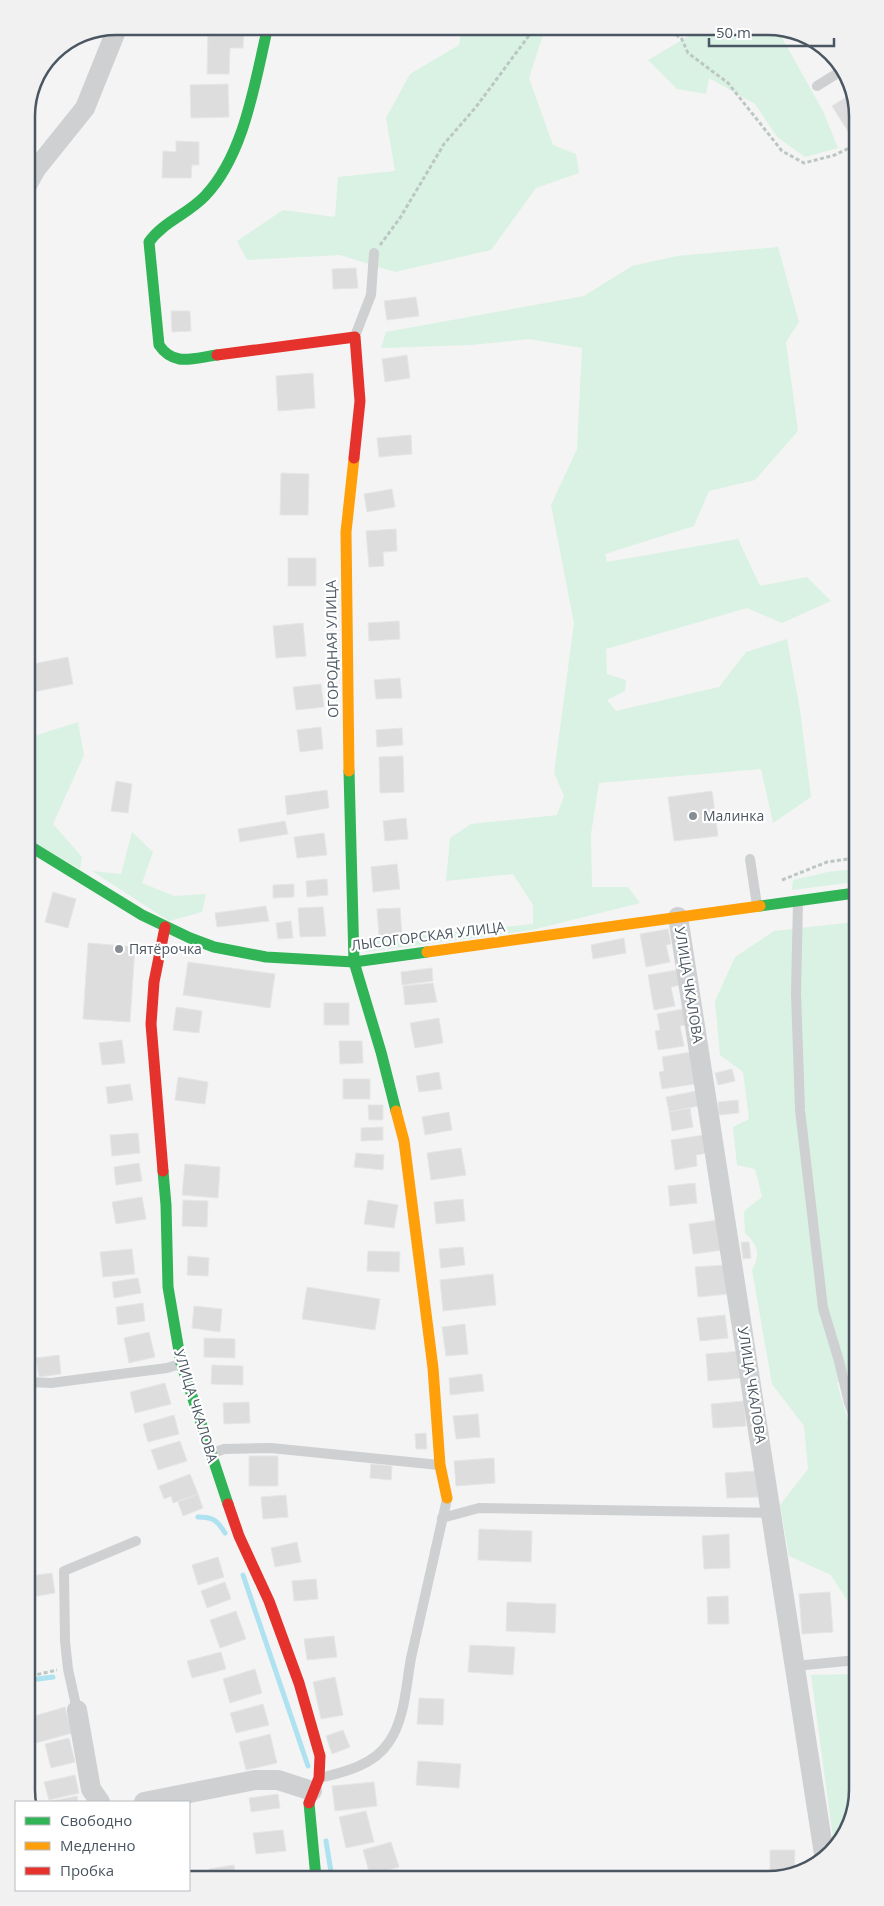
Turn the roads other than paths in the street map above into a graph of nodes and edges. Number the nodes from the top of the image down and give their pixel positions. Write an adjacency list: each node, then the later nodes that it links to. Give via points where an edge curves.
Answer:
1 (114, 35): 5 (street, via 85,108)
2 (266, 35): 7 (street, via 244,124 223,173 204,197 155,233 149,242 159,345 177,360)
3 (837, 74): 4 (lane)
4 (817, 86)
5 (35, 171)
6 (374, 253): 7 (lane, via 371,295)
7 (355, 337): 15 (street, ОГОРОДНАЯ УЛИЦА, via 360,401 346,532)
8 (35, 849): 14 (street, ЛЫСОГОРСКАЯ УЛИЦА)
9 (750, 859): 12 (lane)
10 (849, 894): 11 (street, ЛЫСОГОРСКАЯ УЛИЦА)
11 (798, 900): 12 (street, ЛЫСОГОРСКАЯ УЛИЦА); 18 (lane, via 796,993 801,1120 823,1308)
12 (757, 906): 13 (street, ЛЫСОГОРСКАЯ УЛИЦА)
13 (678, 917): 15 (street, ЛЫСОГОРСКАЯ УЛИЦА); 22 (street, УЛИЦА ЧКАЛОВА)
14 (165, 927): 15 (street, ЛЫСОГОРСКАЯ УЛИЦА, via 214,946 255,955); 16 (street, УЛИЦА ЧКАЛОВА, via 154,982 151,1024 166,1205 168,1287)
15 (354, 962): 20 (street, ОГОРОДНАЯ УЛИЦА, via 404,1141 433,1368)
16 (181, 1363): 17 (lane, via 167,1368); 19 (street, УЛИЦА ЧКАЛОВА)
17 (35, 1382)
18 (849, 1402)
19 (210, 1454): 20 (lane, via 224,1449 272,1448); 28 (street, УЛИЦА ЧКАЛОВА, via 239,1536 269,1601 299,1683 320,1756)
20 (440, 1465): 21 (street, ОГОРОДНАЯ УЛИЦА)
21 (447, 1498): 23 (lane)
22 (772, 1513): 23 (lane, via 479,1508); 26 (street, УЛИЦА ЧКАЛОВА)
23 (442, 1518): 28 (lane, via 400,1718 389,1743 371,1760)
24 (136, 1541): 27 (lane, via 64,1571 68,1669)
25 (849, 1661): 26 (lane)
26 (795, 1666): 31 (street, УЛИЦА ЧКАЛОВА)
27 (77, 1710): 29 (street, via 91,1789)
28 (316, 1784): 30 (street, via 255,1780); 32 (street, УЛИЦА ЧКАЛОВА, via 309,1801)
29 (99, 1801)
30 (149, 1801)
31 (823, 1848)
32 (315, 1871)

